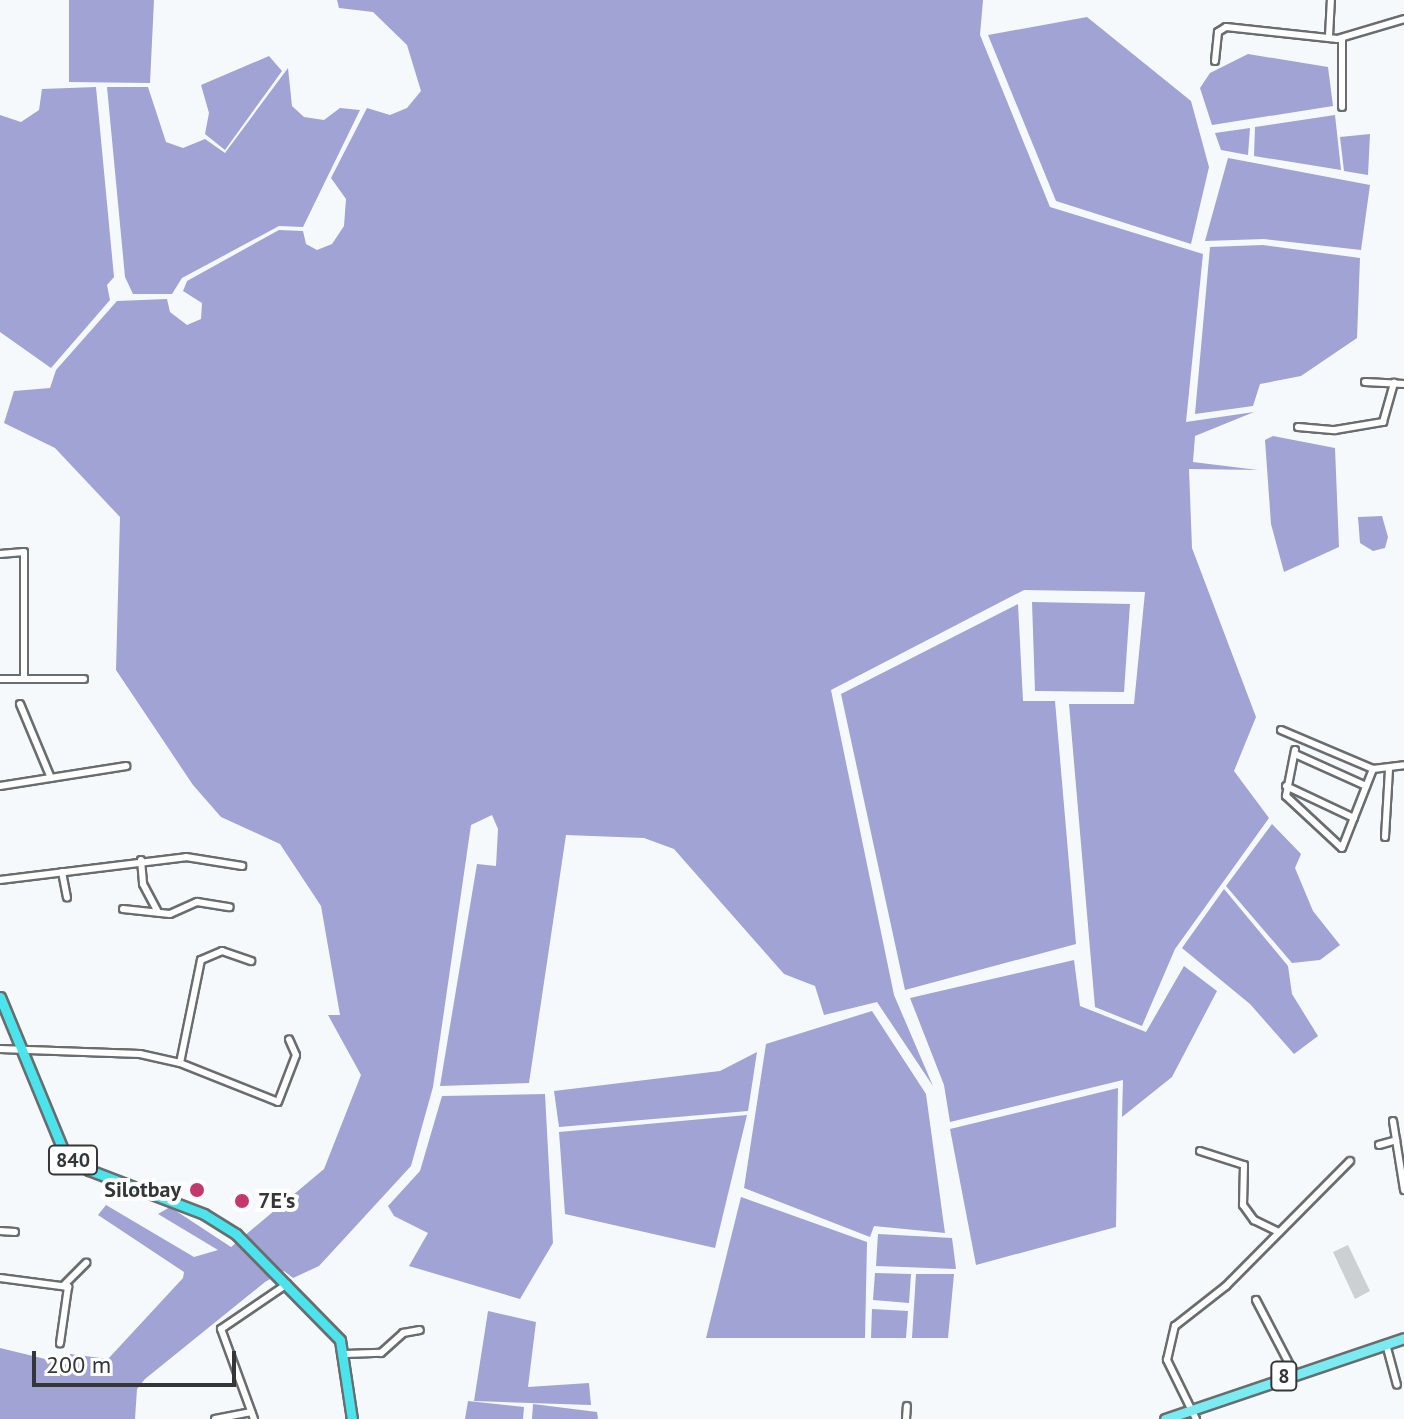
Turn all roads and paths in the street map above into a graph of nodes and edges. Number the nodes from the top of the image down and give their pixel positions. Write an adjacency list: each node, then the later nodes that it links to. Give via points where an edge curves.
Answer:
1 (1331, 0): 3 (street)
2 (1404, 19): 4 (street)
3 (1329, 36): 4 (street); 5 (street, via 1226,27 1218,32)
4 (1342, 38): 6 (street)
5 (1215, 61)
6 (1342, 107)
7 (1365, 382): 8 (street)
8 (1394, 383): 9 (street); 10 (street, via 1383,422 1335,430)
9 (1404, 384)
10 (1298, 427)
11 (0, 554): 13 (street, via 24,552)
12 (0, 679): 13 (street)
13 (24, 679): 14 (street)
14 (84, 679)
15 (20, 704): 21 (street)
16 (1281, 730): 19 (street)
17 (1404, 765): 20 (street)
18 (126, 766): 21 (street)
19 (1373, 769): 20 (street); 24 (street)
20 (1389, 770): 26 (street)
21 (51, 778): 22 (street)
22 (0, 786)
23 (1286, 786): 24 (street, via 1295,752); 25 (street); 25 (street, via 1286,796 1342,848)
24 (1366, 786): 25 (street)
25 (1354, 818)
26 (1385, 837)
27 (141, 860): 28 (street, via 186,857); 29 (street); 34 (street, via 143,884)
28 (242, 866)
29 (62, 872): 30 (street); 31 (street)
30 (0, 880)
31 (67, 898)
32 (230, 907): 34 (street, via 197,902)
33 (123, 909): 34 (street)
34 (159, 914)
35 (251, 961): 40 (street, via 222,951 201,960)
36 (0, 997): 39 (highway, 840)
37 (289, 1039): 40 (street, via 296,1055 278,1102)
38 (0, 1049): 39 (street)
39 (20, 1049): 40 (street); 52 (highway, 840, via 55,1135 74,1162 204,1214 236,1234)
40 (180, 1063)
41 (1393, 1121): 42 (street)
42 (1396, 1140): 43 (street); 46 (street)
43 (1379, 1145)
44 (1200, 1151): 49 (street, via 1244,1165 1243,1205 1254,1220)
45 (1350, 1161): 49 (street)
46 (1404, 1190)
47 (0, 1231): 48 (street)
48 (15, 1232)
49 (1279, 1232): 63 (street, via 1175,1326 1167,1360)
50 (86, 1263): 53 (street)
51 (0, 1278): 53 (street)
52 (284, 1281): 59 (highway, 840, via 330,1326); 64 (street, via 221,1329)
53 (63, 1286): 57 (street, via 69,1289)
54 (1256, 1300): 60 (street)
55 (420, 1330): 59 (street, via 403,1333 380,1353)
56 (1404, 1338): 58 (main road, 8)
57 (60, 1343)
58 (1386, 1344): 60 (main road, 8); 61 (street)
59 (345, 1354): 66 (highway, 840)
60 (1294, 1373): 63 (main road, 8)
61 (1397, 1385)
62 (907, 1406): 67 (street)
63 (1194, 1414): 68 (main road, 8)
64 (253, 1416): 65 (street)
65 (215, 1419)
66 (352, 1419)
67 (906, 1419)
68 (1165, 1419)

